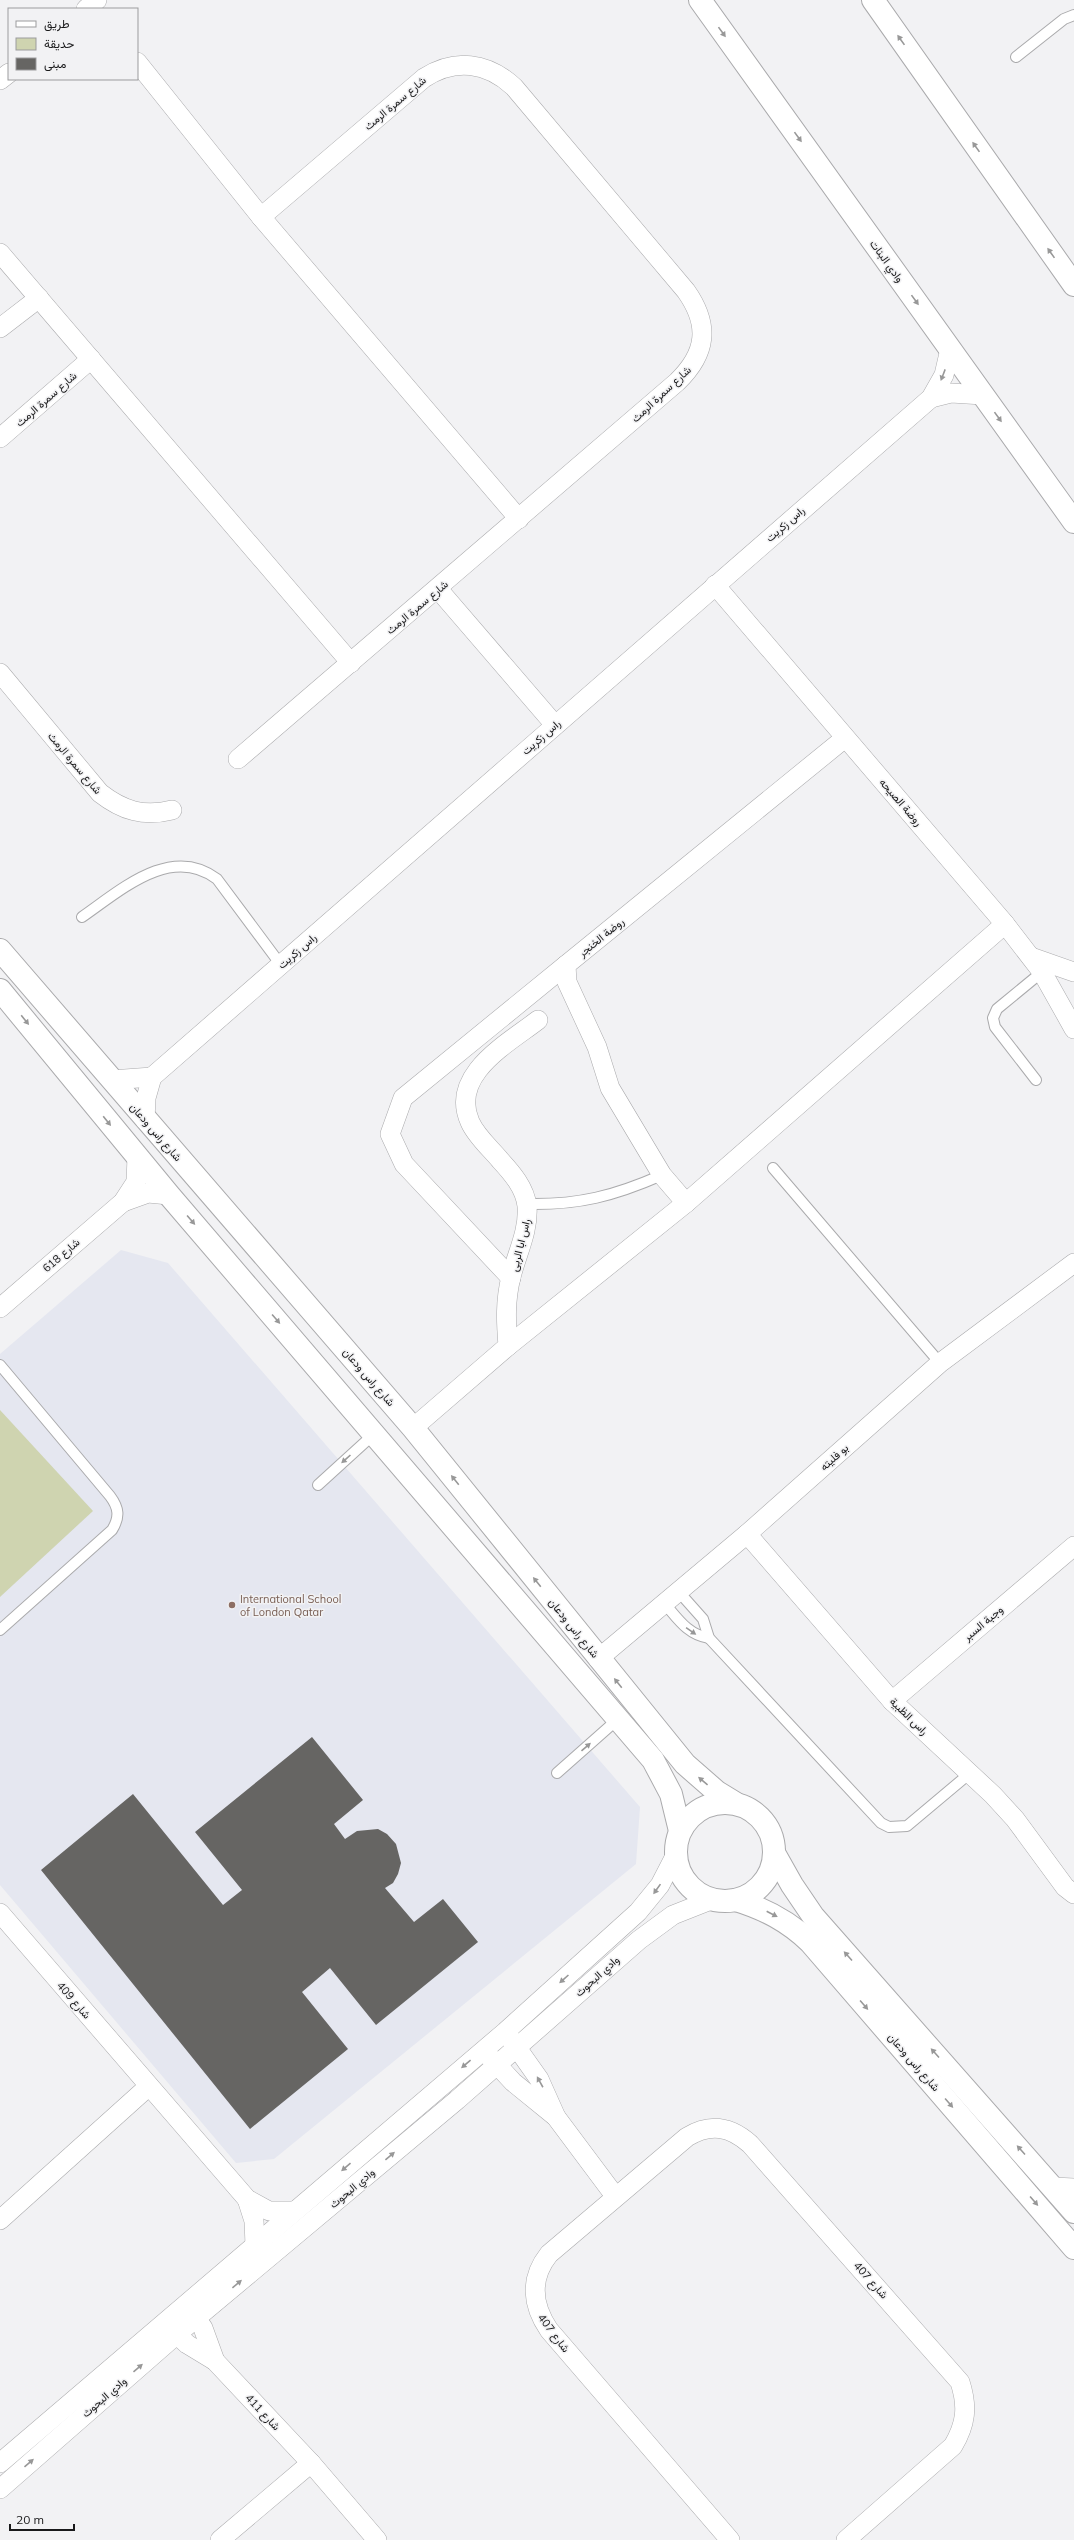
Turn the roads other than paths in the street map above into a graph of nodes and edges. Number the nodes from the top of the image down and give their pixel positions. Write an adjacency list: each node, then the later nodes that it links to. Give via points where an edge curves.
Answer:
1 (700, 0): 13 (street, وادي البنات, one-way to 13)
2 (873, 0): 10 (street, one-way to 2)
3 (1074, 15): 4 (lane, via 1064,19)
4 (1016, 57)
5 (138, 63): 8 (street)
6 (8, 74): 7 (street)
7 (0, 80)
8 (262, 217): 18 (street); 18 (street, شارع سمرة الرمث, via 433,72 456,65 481,66 504,78 514,87 686,291 702,321 698,355 690,370)
9 (0, 253): 11 (street)
10 (1074, 285)
11 (39, 298): 12 (street); 14 (street)
12 (0, 328)
13 (950, 349): 15 (street, وادي البنات); 16 (street, راس زكريت, one-way to 16, via 944,375)
14 (91, 359): 17 (street, شارع سمرة الرمث); 22 (street)
15 (982, 395): 16 (street, راس زكريت, via 951,393); 19 (street, وادي البنات, one-way to 19)
16 (931, 398): 20 (street, راس زكريت)
17 (0, 438)
18 (519, 519): 21 (street, شارع سمرة الرمث)
19 (1074, 522)
20 (715, 585): 24 (street, راس زكريت); 25 (street, روضة الصيحه)
21 (438, 589): 22 (street, شارع سمرة الرمث); 24 (street)
22 (351, 663): 26 (street, شارع سمرة الرمث)
23 (0, 673): 27 (street, شارع سمرة الرمث, via 100,794 113,804 144,814)
24 (554, 725): 33 (street, راس زكريت)
25 (846, 738): 29 (street, روضة الصيحه); 31 (street, روضة الخنجر)
26 (238, 759)
27 (172, 810)
28 (82, 917): 33 (lane, via 148,874 165,867 194,866 217,879)
29 (1005, 924): 32 (street, روضة الصيحه); 47 (street)
30 (0, 950): 39 (street, شارع راس ودعان)
31 (566, 965): 44 (street, via 567,982 597,1047 610,1088); 50 (street, روضة الخنجر, via 403,1098 390,1134 404,1164)
32 (1036, 965): 34 (street); 37 (street, روضة الصيحه); 40 (lane, via 993,1018 995,1027)
33 (281, 966): 38 (street, راس زكريت)
34 (1074, 972)
35 (0, 990): 42 (street, one-way to 42)
36 (538, 1020): 48 (street, راس ابا الربى, via 477,1070 469,1082 466,1095 466,1109 470,1122 478,1135 513,1174 522,1188)
37 (1074, 1029)
38 (152, 1077): 39 (street); 41 (street, via 146,1098)
39 (112, 1080): 41 (street, شارع راس ودعان)
40 (1036, 1080)
41 (145, 1120): 55 (street, شارع راس ودعان)
42 (137, 1157): 45 (street); 46 (street, شارع 618, via 136,1182)
43 (773, 1168): 53 (lane)
44 (662, 1175): 47 (street); 48 (lane, via 632,1188 578,1203)
45 (169, 1195): 46 (street, شارع 618, via 148,1193); 56 (street, one-way to 56)
46 (123, 1202): 51 (street, شارع 618)
47 (686, 1203): 52 (street)
48 (526, 1204): 50 (street, راس ابا الربى, via 528,1220)
49 (1074, 1263): 53 (street, بو فليته)
50 (511, 1278): 52 (street, راس ابا الربى, via 505,1313)
51 (0, 1308)
52 (508, 1346): 55 (street)
53 (940, 1363): 58 (street, بو فليته)
54 (0, 1365): 61 (lane, via 110,1496 118,1513 117,1523 112,1530)
55 (413, 1428): 63 (street, شارع راس ودعان, one-way to 55)
56 (374, 1434): 57 (lane, one-way to 57); 65 (street)
57 (318, 1485)
58 (747, 1534): 60 (street, بو فليته); 64 (street, راس الظبية)
59 (1074, 1546): 64 (street, وجبة السبر)
60 (672, 1598): 62 (lane, via 703,1620); 62 (lane, one-way to 62, via 688,1630); 63 (street, بو فليته)
61 (0, 1630)
62 (709, 1638): 67 (lane, via 881,1824 898,1828 907,1826)
63 (598, 1659): 68 (street, شارع راس ودعان, one-way to 63, via 717,1792 685,1764)
64 (892, 1701): 67 (street, راس الظبية)
65 (618, 1719): 66 (lane, one-way to 65); 69 (street, via 653,1760 663,1776 677,1812)
66 (557, 1773)
67 (969, 1774): 72 (street, راس الظبية, via 1015,1819 1065,1887)
68 (735, 1803): 69 (street, via 724,1802 703,1807 686,1821); 70 (street, via 748,1808 768,1827)
69 (680, 1830): 71 (street)
70 (774, 1853): 74 (street, via 769,1874 763,1883 746,1897); 82 (street, شارع راس ودعان, one-way to 70, via 812,1916)
71 (676, 1854): 73 (street, via 678,1867 690,1887); 76 (street, وادي البحوث, one-way to 76, via 660,1886 638,1912)
72 (1074, 1894)
73 (711, 1900): 74 (street); 77 (street, وادي البحوث, via 679,1912 655,1926)
74 (736, 1900): 89 (street, شارع راس ودعان, one-way to 89, via 783,1920 810,1942)
75 (0, 1913): 80 (street, شارع 409)
76 (505, 2032): 77 (street); 78 (street, وادي البحوث)
77 (518, 2047): 79 (street, وادي البحوث); 81 (street, one-way to 77, via 539,2079)
78 (484, 2050): 79 (street); 85 (street, وادي البحوث, one-way to 85)
79 (497, 2065): 81 (street, via 513,2082); 91 (street, وادي البحوث, one-way to 79)
80 (149, 2086): 84 (street, شارع 409); 87 (street)
81 (556, 2117): 83 (street)
82 (1064, 2187): 86 (street, شارع راس ودعان)
83 (615, 2196): 99 (street, شارع 407, via 543,2262 535,2284 536,2307 549,2330); 100 (street, شارع 407, via 696,2131 719,2127 733,2132 750,2144 960,2382 965,2398 966,2415 962,2432 953,2446)
84 (247, 2199): 85 (street, شارع 409, via 269,2210); 88 (street, شارع 409, via 254,2221)
85 (294, 2212): 88 (street, وادي البحوث)
86 (1074, 2212)
87 (0, 2220)
88 (255, 2245): 90 (street, وادي البحوث)
89 (1074, 2248)
90 (185, 2303): 91 (street, شارع 411); 92 (street, وادي البحوث)
91 (198, 2317): 92 (street, وادي البحوث); 93 (street, شارع 411)
92 (170, 2329): 93 (street, شارع 411); 94 (street, وادي البحوث); 96 (street, وادي البحوث, one-way to 92)
93 (215, 2361): 95 (street, شارع 411)
94 (0, 2463)
95 (310, 2463): 97 (street); 98 (street, شارع 411)
96 (0, 2489)
97 (220, 2540)
98 (377, 2540)
99 (730, 2540)
100 (846, 2540)

